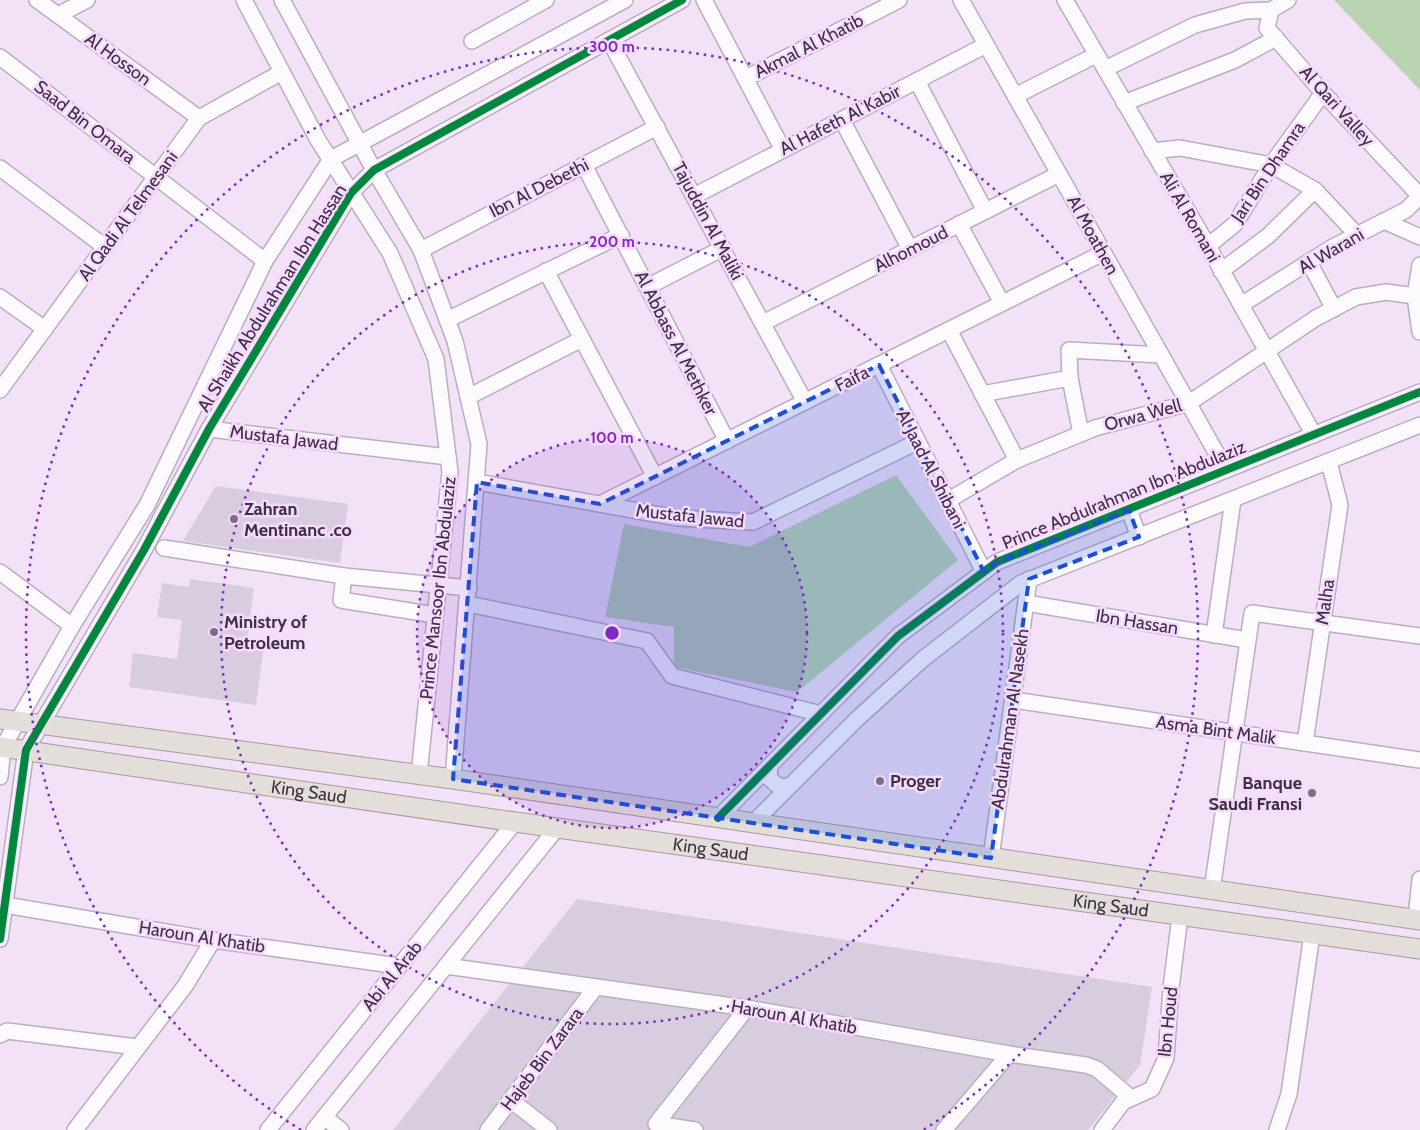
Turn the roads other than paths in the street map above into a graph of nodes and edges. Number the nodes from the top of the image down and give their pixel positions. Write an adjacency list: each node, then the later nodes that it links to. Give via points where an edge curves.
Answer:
1 (37, 0): 14 (street, Al Hosson)
2 (87, 0): 14 (street)
3 (244, 0): 22 (street, Prince Mansoor Ibn Abdulaziz)
4 (282, 0): 31 (street, Prince Mansoor Ibn Abdulaziz)
5 (546, 0): 17 (street)
6 (625, 0): 31 (street, Al Shaikh Abdulrahman Ibn Hassan)
7 (682, 0): 16 (street, Al Shaikh Abdulrahman Ibn Hassan)
8 (704, 0): 23 (street)
9 (899, 0): 23 (street, Akmal Al Khatib)
10 (961, 0): 18 (street, Al Moathen)
11 (1065, 0): 19 (street, Ali Al Romani)
12 (1288, 0): 13 (street)
13 (1271, 10): 15 (street, Al Qari Valley, via 1267,28); 21 (street, via 1245,11 1195,25)
14 (58, 15): 28 (street, Al Hosson)
15 (1276, 38): 25 (street, Al Qari Valley); 27 (street, via 1235,60)
16 (609, 40): 30 (street, Tajuddin Al Maliki); 38 (street, Al Shaikh Abdulrahman Ibn Hassan)
17 (472, 41)
18 (986, 45): 24 (street, Al Hafeth Al Kabir); 26 (street, Al Moathen)
19 (1096, 55): 21 (street, Ali Al Romani); 26 (street)
20 (0, 56): 40 (street, Saad Bin Omara)
21 (1105, 69): 27 (street, Ali Al Romani)
22 (282, 72): 28 (street, Al Qadi Al Telmesani); 34 (street, Prince Mansoor Ibn Abdulaziz)
23 (746, 78): 32 (street)
24 (917, 81): 29 (street, Al Hafeth Al Kabir); 45 (street)
25 (1323, 93): 36 (street, Jari Bin Dhamra); 44 (street, Al Qari Valley)
26 (1015, 96): 39 (street, Al Moathen)
27 (1124, 103): 33 (street, Ali Al Romani)
28 (199, 118): 40 (street, Al Qadi Al Telmesani)
29 (842, 120): 32 (street, Al Hafeth Al Kabir); 54 (street)
30 (657, 127): 35 (street, Ibn Al Debethi); 43 (street, Tajuddin Al Maliki)
31 (360, 144): 34 (street, Al Shaikh Abdulrahman Ibn Hassan); 38 (street, Prince Mansoor Ibn Abdulaziz)
32 (783, 150): 43 (street, Al Hafeth Al Kabir)
33 (1152, 151): 36 (street, via 1180,148); 51 (street, Ali Al Romani)
34 (331, 159): 42 (street, Prince Mansoor Ibn Abdulaziz); 57 (street, Al Shaikh Abdulrahman Ibn Hassan)
35 (584, 165): 48 (street, Al Abbass Al Methker); 55 (street, Ibn Al Debethi)
36 (1270, 165): 41 (street); 51 (street, Jari Bin Dhamra, via 1235,224)
37 (0, 168): 52 (street)
38 (374, 170): 42 (street, Al Shaikh Abdulrahman Ibn Hassan); 55 (street, Prince Mansoor Ibn Abdulaziz)
39 (1059, 174): 45 (street, Alhomoud); 56 (street, Al Moathen)
40 (156, 177): 52 (street, Al Qadi Al Telmesani); 57 (street, Saad Bin Omara)
41 (1315, 190): 49 (street); 60 (street, via 1268,236)
42 (351, 193): 85 (street, Al Shaikh Abdulrahman Ibn Hassan); 90 (street, Prince Mansoor Ibn Abdulaziz, via 390,253 436,359)
43 (694, 196): 53 (street, Tajuddin Al Maliki)
44 (1420, 196): 46 (street, Al Warani, via 1406,210)
45 (985, 211): 47 (street, Alhomoud)
46 (1384, 221): 49 (street, Al Warani); 50 (street)
47 (959, 224): 54 (street, Alhomoud); 65 (street)
48 (621, 235): 61 (street); 62 (street, Al Abbass Al Methker)
49 (1357, 235): 58 (street, Al Warani)
50 (1420, 237)
51 (1208, 246): 60 (street, Ali Al Romani)
52 (105, 247): 70 (street, Al Qadi Al Telmesani)
53 (722, 248): 62 (street); 69 (street, Tajuddin Al Maliki)
54 (910, 249): 69 (street, Alhomoud)
55 (421, 250): 68 (street, Prince Mansoor Ibn Abdulaziz)
56 (1103, 253): 65 (street, Faifa); 75 (street, Al Moathen)
57 (265, 261): 112 (street, Al Shaikh Abdulrahman Ibn Hassan, via 147,505)
58 (1309, 262): 66 (street, Al Warani); 67 (street)
59 (1420, 265): 63 (street)
60 (1221, 271): 66 (street, Ali Al Romani)
61 (546, 272): 68 (street); 73 (street)
62 (647, 286): 88 (street, Al Abbass Al Methker)
63 (1414, 296): 67 (street, Orwa Well, via 1386,292 1356,297); 72 (street)
64 (0, 297): 70 (street)
65 (1002, 303): 71 (street, Faifa)
66 (1241, 305): 74 (street, Ali Al Romani)
67 (1334, 309): 74 (street, Orwa Well)
68 (447, 320): 81 (street, Prince Mansoor Ibn Abdulaziz, via 456,341)
69 (763, 323): 82 (street, Tajuddin Al Maliki)
70 (44, 329): 78 (street, Al Qadi Al Telmesani)
71 (949, 330): 76 (street, Faifa); 80 (street)
72 (1420, 332)
73 (582, 339): 81 (street); 94 (street)
74 (1267, 352): 83 (street, Orwa Well); 87 (street, Ali Al Romani)
75 (1161, 355): 77 (street, via 1069,350); 83 (street, Al Moathen)
76 (879, 365): 82 (street, Faifa); 89 (street, Al Jaad Al Shibani)
77 (1070, 378): 80 (street); 86 (street)
78 (0, 390)
79 (1420, 392): 87 (street, Prince Abdulrahman Ibn Abdulaziz)
80 (982, 394): 91 (street)
81 (468, 397): 95 (street, Prince Mansoor Ibn Abdulaziz, via 479,444)
82 (806, 402): 88 (street, Faifa)
83 (1189, 403): 86 (street, Orwa Well); 93 (street, Al Moathen)
84 (1420, 425): 92 (street)
85 (209, 429): 90 (street, Mustafa Jawad); 119 (street, Al Shaikh Abdulrahman Ibn Hassan, via 144,550)
86 (1081, 434): 91 (street, Orwa Well)
87 (1314, 435): 93 (street, Prince Abdulrahman Ibn Abdulaziz)
88 (727, 441): 94 (street, Faifa)
89 (917, 442): 97 (street, Al Jaad Al Shibani); 98 (street, Mustafa Jawad, via 753,522 677,518)
90 (448, 457): 106 (street, Prince Mansoor Ibn Abdulaziz, via 450,472)
91 (1017, 460): 97 (street, Orwa Well)
92 (1329, 462): 96 (street); 111 (street, Malha, via 1340,505)
93 (1226, 470): 99 (street, Prince Abdulrahman Ibn Abdulaziz)
94 (655, 477): 98 (street, Faifa)
95 (477, 482): 98 (street, Mustafa Jawad); 107 (street, Prince Mansoor Ibn Abdulaziz)
96 (1233, 500): 100 (street); 113 (street)
97 (947, 501): 103 (street, Al Jaad Al Shibani)
98 (600, 504)
99 (1129, 510): 100 (street); 103 (street, Prince Abdulrahman Ibn Abdulaziz, via 997,562)
100 (1139, 537): 105 (street)
101 (164, 548): 104 (street)
102 (0, 572): 112 (street)
103 (984, 572): 117 (street, Prince Abdulrahman Ibn Abdulaziz, via 898,636)
104 (344, 576): 106 (street); 110 (street, via 342,600)
105 (1030, 580): 108 (street, Abdulrahman Al Nasekh); 129 (street, via 1021,583 923,659)
106 (438, 584): 107 (street); 110 (street, Prince Mansoor Ibn Abdulaziz)
107 (469, 588): 109 (street, Prince Mansoor Ibn Abdulaziz)
108 (1026, 603): 113 (street, Ibn Hassan); 116 (street, Abdulrahman Al Nasekh)
109 (468, 604): 117 (street, via 647,641 672,676); 128 (street, Prince Mansoor Ibn Abdulaziz)
110 (435, 615): 126 (street, Prince Mansoor Ibn Abdulaziz)
111 (1322, 622): 114 (street); 115 (street, via 1252,613); 121 (street, Malha)
112 (72, 626): 118 (street, Al Shaikh Abdulrahman Ibn Hassan)
113 (1214, 634): 115 (street, Ibn Hassan)
114 (1420, 636)
115 (1247, 640): 120 (street)
116 (1013, 700): 120 (street, Asma Bint Malik); 134 (street, Abdulrahman Al Nasekh)
117 (821, 714): 125 (street, Prince Abdulrahman Ibn Abdulaziz)
118 (9, 720): 119 (main road, King Saud); 122 (street, Al Shaikh Abdulrahman Ibn Hassan)
119 (40, 725): 123 (street, Al Shaikh Abdulrahman Ibn Hassan); 126 (main road, King Saud)
120 (1236, 733): 121 (street, Asma Bint Malik); 136 (street)
121 (1305, 743): 124 (street, Asma Bint Malik)
122 (2, 747): 123 (main road, King Saud); 127 (street)
123 (26, 750): 131 (main road, King Saud); 137 (street)
124 (1420, 760)
125 (770, 766): 129 (street, via 772,782 784,787); 130 (street, Prince Abdulrahman Ibn Abdulaziz)
126 (419, 775): 128 (main road, King Saud)
127 (0, 777)
128 (454, 780): 130 (main road, King Saud)
129 (791, 784): 132 (street)
130 (718, 818): 132 (main road, King Saud)
131 (515, 822): 133 (main road, King Saud); 144 (street, Abi Al Arab)
132 (753, 823): 134 (main road, King Saud)
133 (557, 828): 138 (main road, King Saud); 145 (street, Abi Al Arab)
134 (991, 858): 136 (main road, King Saud)
135 (1420, 879): 139 (street)
136 (1212, 890): 139 (main road, King Saud)
137 (5, 905): 141 (street); 142 (street, Haroun Al Khatib)
138 (1180, 916): 140 (main road, King Saud); 151 (street, Ibn Houd, via 1166,1058 1152,1088)
139 (1418, 920)
140 (1312, 934): 143 (main road, King Saud); 163 (street, via 1289,1094)
141 (0, 939)
142 (213, 940): 144 (street, Haroun Al Khatib); 149 (street, via 194,973)
143 (1420, 949)
144 (399, 966): 155 (street, Abi Al Arab)
145 (446, 966): 146 (street, Haroun Al Khatib); 153 (street, Abi Al Arab)
146 (595, 988): 147 (street, Haroun Al Khatib); 152 (street, Hajeb Bin Zarara)
147 (747, 1008): 150 (street, Haroun Al Khatib); 160 (street, via 656,1124)
148 (0, 1035): 149 (street, via 7,1031)
149 (137, 1047): 154 (street)
150 (1009, 1054): 151 (street, Haroun Al Khatib, via 1086,1064 1097,1069); 161 (street)
151 (1131, 1098): 162 (street, Ibn Houd, via 1123,1102)
152 (512, 1101): 158 (street, Hajeb Bin Zarara); 159 (street)
153 (324, 1117): 156 (street, Abi Al Arab); 157 (street)
154 (75, 1130)
155 (268, 1130)
156 (314, 1130)
157 (342, 1130)
158 (488, 1130)
159 (549, 1130)
160 (694, 1130)
161 (944, 1130)
162 (1102, 1130)
163 (1277, 1130)

